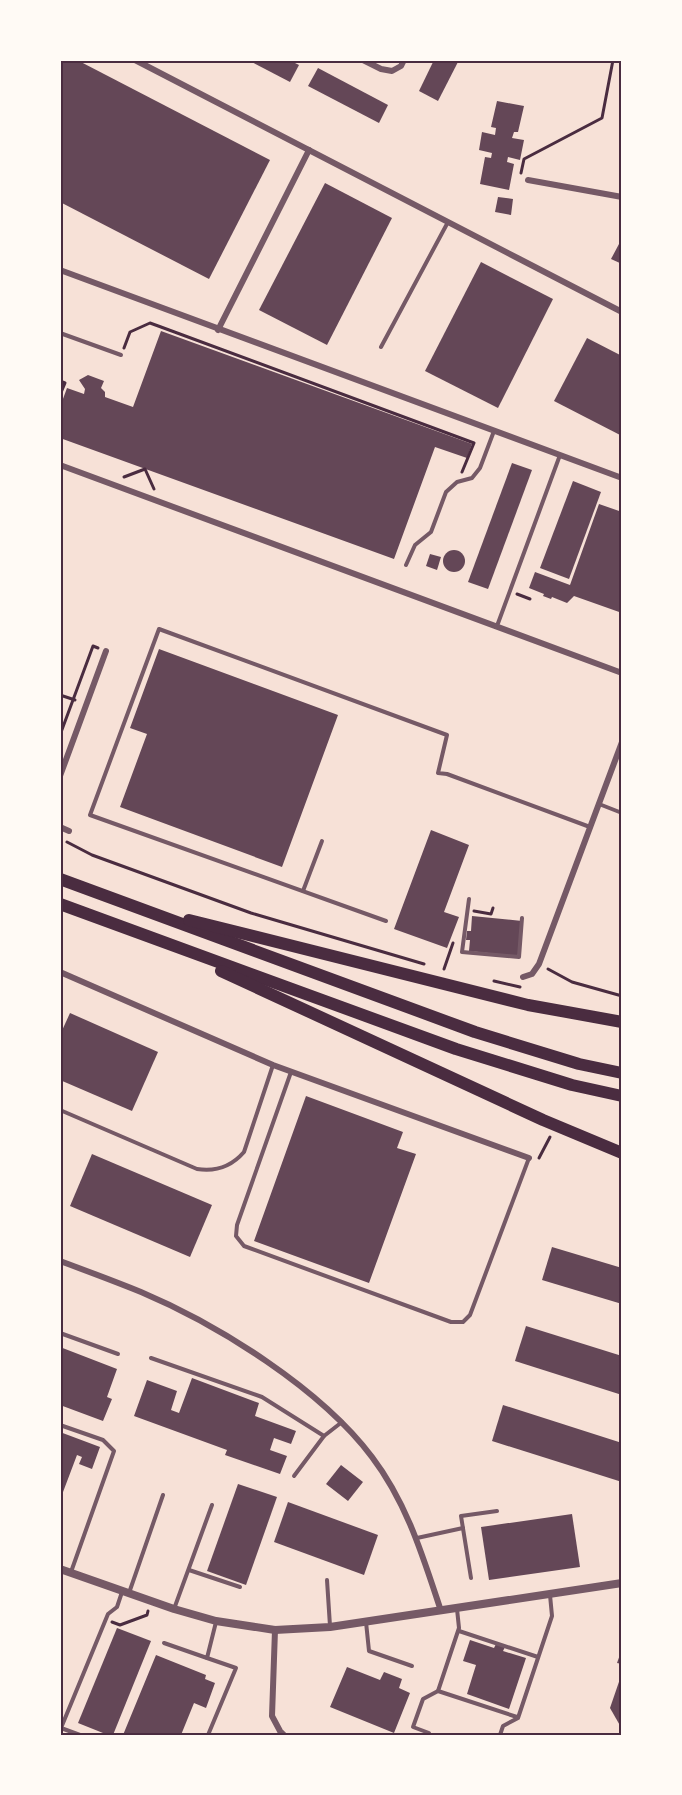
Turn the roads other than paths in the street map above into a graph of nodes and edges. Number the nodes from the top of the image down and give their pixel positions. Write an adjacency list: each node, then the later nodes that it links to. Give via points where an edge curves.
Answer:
1 (135, 60): 4 (street)
2 (363, 60): 3 (street, via 392,71)
3 (404, 60)
4 (309, 150): 7 (street); 10 (street)
5 (528, 180): 6 (street)
6 (622, 196)
7 (448, 222): 9 (street); 12 (lane)
8 (60, 270): 10 (street)
9 (622, 312)
10 (218, 330): 14 (street)
11 (60, 333): 13 (lane)
12 (381, 347)
13 (121, 356)
14 (494, 430): 15 (street); 18 (lane, via 480,468 472,478 457,482 446,492 431,532 415,545)
15 (560, 455): 17 (street); 19 (lane)
16 (60, 465): 19 (street)
17 (622, 478)
18 (406, 565)
19 (497, 626): 21 (street)
20 (106, 651): 23 (street)
21 (622, 673)
22 (622, 742): 24 (street)
23 (60, 776)
24 (599, 804): 25 (lane); 27 (street)
25 (622, 813)
26 (60, 827): 28 (street)
27 (590, 827): 31 (lane, via 438,773 447,735 159,629 90,815); 39 (street, via 539,964 532,974)
28 (69, 831)
29 (322, 841): 31 (lane)
30 (60, 879): 33 (highway)
31 (303, 891): 36 (lane)
32 (469, 899): 35 (lane, via 462,952 519,957)
33 (124, 903): 40 (highway, via 528,1005); 43 (highway, via 475,1032)
34 (60, 904): 37 (highway)
35 (522, 918)
36 (386, 921)
37 (141, 933): 44 (highway, via 456,1049 572,1085); 46 (highway)
38 (60, 972): 41 (street)
39 (523, 977)
40 (622, 1022)
41 (273, 1065): 42 (street); 45 (lane, via 244,1152 227,1167 211,1171 196,1169)
42 (292, 1072): 47 (street); 47 (lane, via 236,1236 243,1246 451,1322 463,1322 470,1315)
43 (622, 1073)
44 (622, 1096)
45 (60, 1110)
46 (622, 1153)
47 (529, 1158)
48 (60, 1261): 52 (street, via 142,1293 219,1332 286,1376)
49 (60, 1333): 50 (lane)
50 (118, 1354)
51 (151, 1358): 54 (lane, via 262,1397)
52 (343, 1422): 54 (lane); 60 (street, via 373,1458)
53 (60, 1425): 63 (lane, via 103,1440 114,1450)
54 (324, 1436): 55 (lane)
55 (294, 1476)
56 (163, 1495): 68 (lane)
57 (212, 1505): 62 (lane)
58 (497, 1511): 59 (lane, via 461,1516)
59 (463, 1528): 60 (lane); 64 (lane)
60 (417, 1538): 72 (street)
61 (60, 1569): 63 (street)
62 (189, 1570): 67 (lane); 71 (lane)
63 (71, 1573): 68 (street)
64 (471, 1578)
65 (327, 1580): 75 (lane)
66 (622, 1583): 69 (street)
67 (240, 1587)
68 (126, 1593): 71 (street); 84 (lane, via 105,1620 61,1728)
69 (550, 1594): 70 (street); 79 (lane, via 552,1616)
70 (457, 1608): 72 (street); 77 (lane)
71 (174, 1609): 73 (street)
72 (441, 1611): 74 (street)
73 (216, 1622): 76 (street); 80 (lane)
74 (366, 1622): 75 (street); 81 (lane, via 369,1651)
75 (330, 1627): 76 (street)
76 (275, 1630): 86 (street, via 272,1716)
77 (459, 1631): 79 (lane); 82 (lane)
78 (164, 1644): 80 (lane)
79 (538, 1657): 83 (lane)
80 (207, 1658): 85 (lane, via 236,1668)
81 (412, 1666)
82 (438, 1691): 83 (lane); 87 (lane, via 423,1699 413,1727)
83 (518, 1718): 88 (lane, via 504,1726)
84 (80, 1735)
85 (208, 1735)
86 (285, 1735)
87 (429, 1735)
88 (500, 1735)

